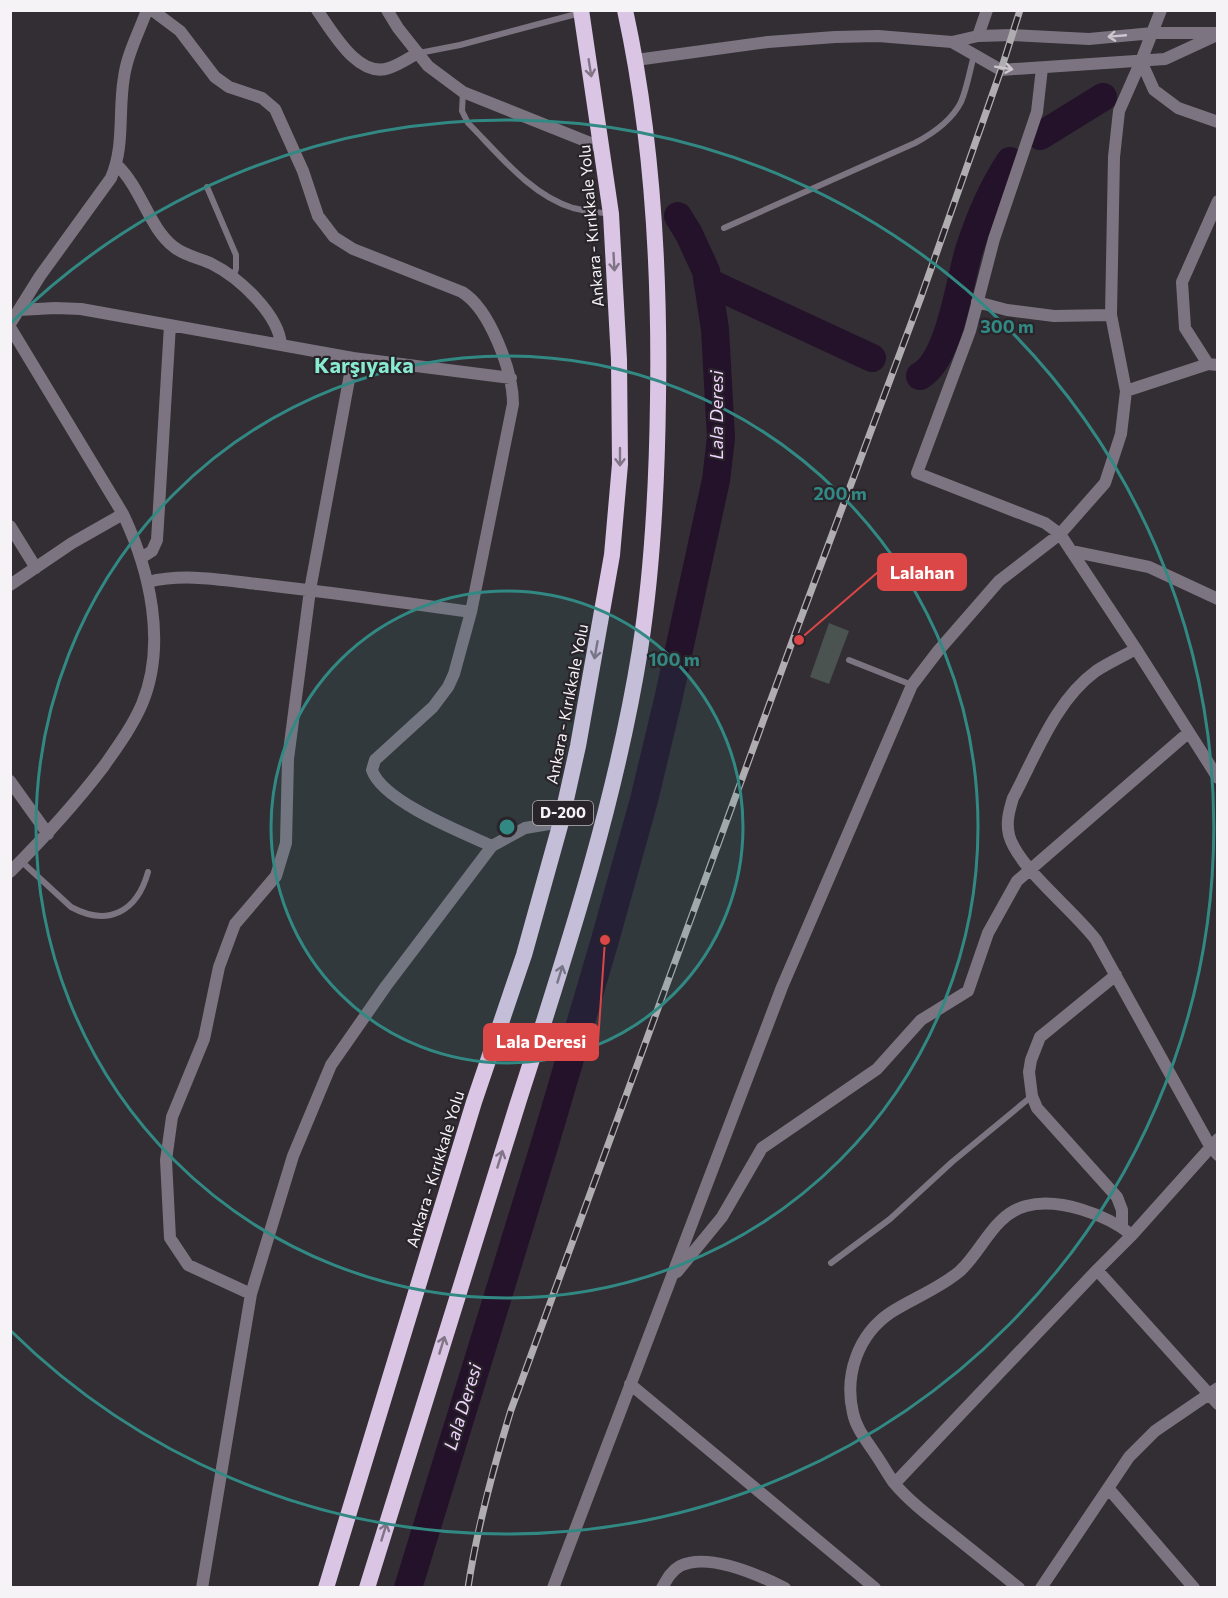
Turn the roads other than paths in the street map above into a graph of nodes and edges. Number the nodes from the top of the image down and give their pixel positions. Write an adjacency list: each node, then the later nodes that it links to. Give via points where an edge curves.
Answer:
1 (147, 10): 21 (street, via 124,75)
2 (153, 10): 35 (street, via 180,31 222,83 256,95 275,109 318,216 334,237 353,249 471,297 484,315)
3 (317, 10): 13 (street, via 340,43 364,66 389,68)
4 (387, 10): 13 (street)
5 (625, 10): 15 (highway, D-200)
6 (987, 10): 11 (street)
7 (1161, 10): 9 (street)
8 (581, 12): 13 (lane); 20 (highway, Ankara - Kırıkkale Yolu / D-200, one-way to 20)
9 (1153, 33): 10 (street); 11 (street, one-way to 11, via 1089,39); 16 (street)
10 (1218, 34): 16 (street, via 1165,59)
11 (978, 36): 12 (street)
12 (952, 42): 14 (street); 15 (street, via 835,37)
13 (418, 53): 18 (street, via 428,66)
14 (974, 56): 17 (street, one-way to 17, via 1001,70); 25 (lane, via 961,102 934,132)
15 (636, 60): 75 (highway, D-200, one-way to 15, via 597,847 640,650 658,462 659,363 657,267)
16 (1141, 61): 17 (street); 19 (street, via 1154,90 1178,108); 29 (street, via 1119,111 1114,157)
17 (1042, 68): 27 (street, via 1037,112 994,238)
18 (463, 92): 20 (street); 24 (lane, via 462,111 468,123 528,182 571,208)
19 (1218, 122)
20 (603, 148): 24 (highway, Ankara - Kırıkkale Yolu / D-200)
21 (117, 165): 26 (street, via 135,184 167,240 184,253); 28 (street)
22 (207, 188): 26 (lane, via 236,255)
23 (1218, 201): 34 (street, via 1182,282 1185,328)
24 (611, 214): 54 (highway, Ankara - Kırıkkale Yolu / D-200, one-way to 54, via 620,464 612,555)
25 (724, 228)
26 (233, 277): 32 (street, via 266,312 278,330)
27 (977, 302): 29 (street, via 1054,316); 39 (street, via 960,360 916,473 1045,523)
28 (19, 310): 30 (street); 31 (street, via 81,309)
29 (1111, 315): 36 (street)
30 (10, 325): 37 (street)
31 (170, 325): 32 (street); 41 (street, via 157,540 152,551)
32 (281, 345): 33 (street)
33 (353, 358): 35 (street); 45 (street)
34 (1213, 364): 36 (street)
35 (511, 378): 47 (street, via 513,404)
36 (1126, 391): 39 (street, via 1121,434 1105,483)
37 (123, 514): 41 (street); 42 (street)
38 (10, 526): 42 (street)
39 (1060, 534): 40 (street); 50 (street, via 999,581)
40 (1071, 551): 46 (street, via 1149,567); 48 (street)
41 (141, 558): 43 (street)
42 (36, 568): 44 (street)
43 (148, 582): 45 (street, via 189,577); 55 (street, via 154,646 143,703 127,735)
44 (10, 585)
45 (310, 590): 47 (street); 68 (street, via 288,759 286,843 276,876 236,924 227,945 204,1039 172,1117 166,1160 170,1238 188,1266)
46 (1218, 600)
47 (471, 612): 56 (street, via 448,687 433,707 375,760 372,770 378,781 409,807)
48 (1136, 649): 51 (street); 58 (street, via 1096,671 1066,703 1013,798 1009,834)
49 (849, 660): 50 (lane)
50 (912, 685): 67 (street, via 782,987)
51 (1188, 733): 52 (street); 58 (street)
52 (1218, 778)
53 (10, 781): 55 (street)
54 (561, 822): 56 (street, via 525,828); 74 (highway, Ankara - Kırıkkale Yolu / D-200, via 524,955 474,1102)
55 (48, 834): 57 (street)
56 (492, 846): 68 (street, via 331,1065 293,1156)
57 (21, 861): 59 (street); 60 (lane, via 71,907 99,916 129,908)
58 (1030, 870): 61 (street, via 1085,924); 67 (street, via 1017,881 988,933 968,991 921,1020 877,1069 762,1148 722,1217)
59 (10, 872)
60 (148, 872)
61 (1116, 975): 62 (street, via 1040,1038 1031,1060); 63 (street)
62 (1032, 1096): 64 (street, via 1037,1108 1117,1197); 65 (lane, via 890,1219)
63 (1215, 1147): 64 (street)
64 (1127, 1231): 66 (street); 71 (street, via 1087,1211 1049,1204 1027,1206 1008,1214 994,1227 959,1272 878,1323 855,1358 850,1396 859,1430)
65 (831, 1263)
66 (1097, 1270): 70 (street); 71 (street)
67 (669, 1282): 69 (street)
68 (251, 1294): 73 (street)
69 (630, 1384): 76 (street); 79 (street)
70 (1215, 1396): 72 (street, via 1155,1431 1129,1457)
71 (895, 1483): 80 (street, via 921,1510)
72 (1108, 1488): 81 (street); 82 (street)
73 (202, 1587)
74 (326, 1587)
75 (367, 1587)
76 (553, 1587)
77 (662, 1587): 78 (street, via 681,1566 714,1562)
78 (785, 1587)
79 (876, 1587)
80 (1019, 1587)
81 (1041, 1587)
82 (1194, 1587)

